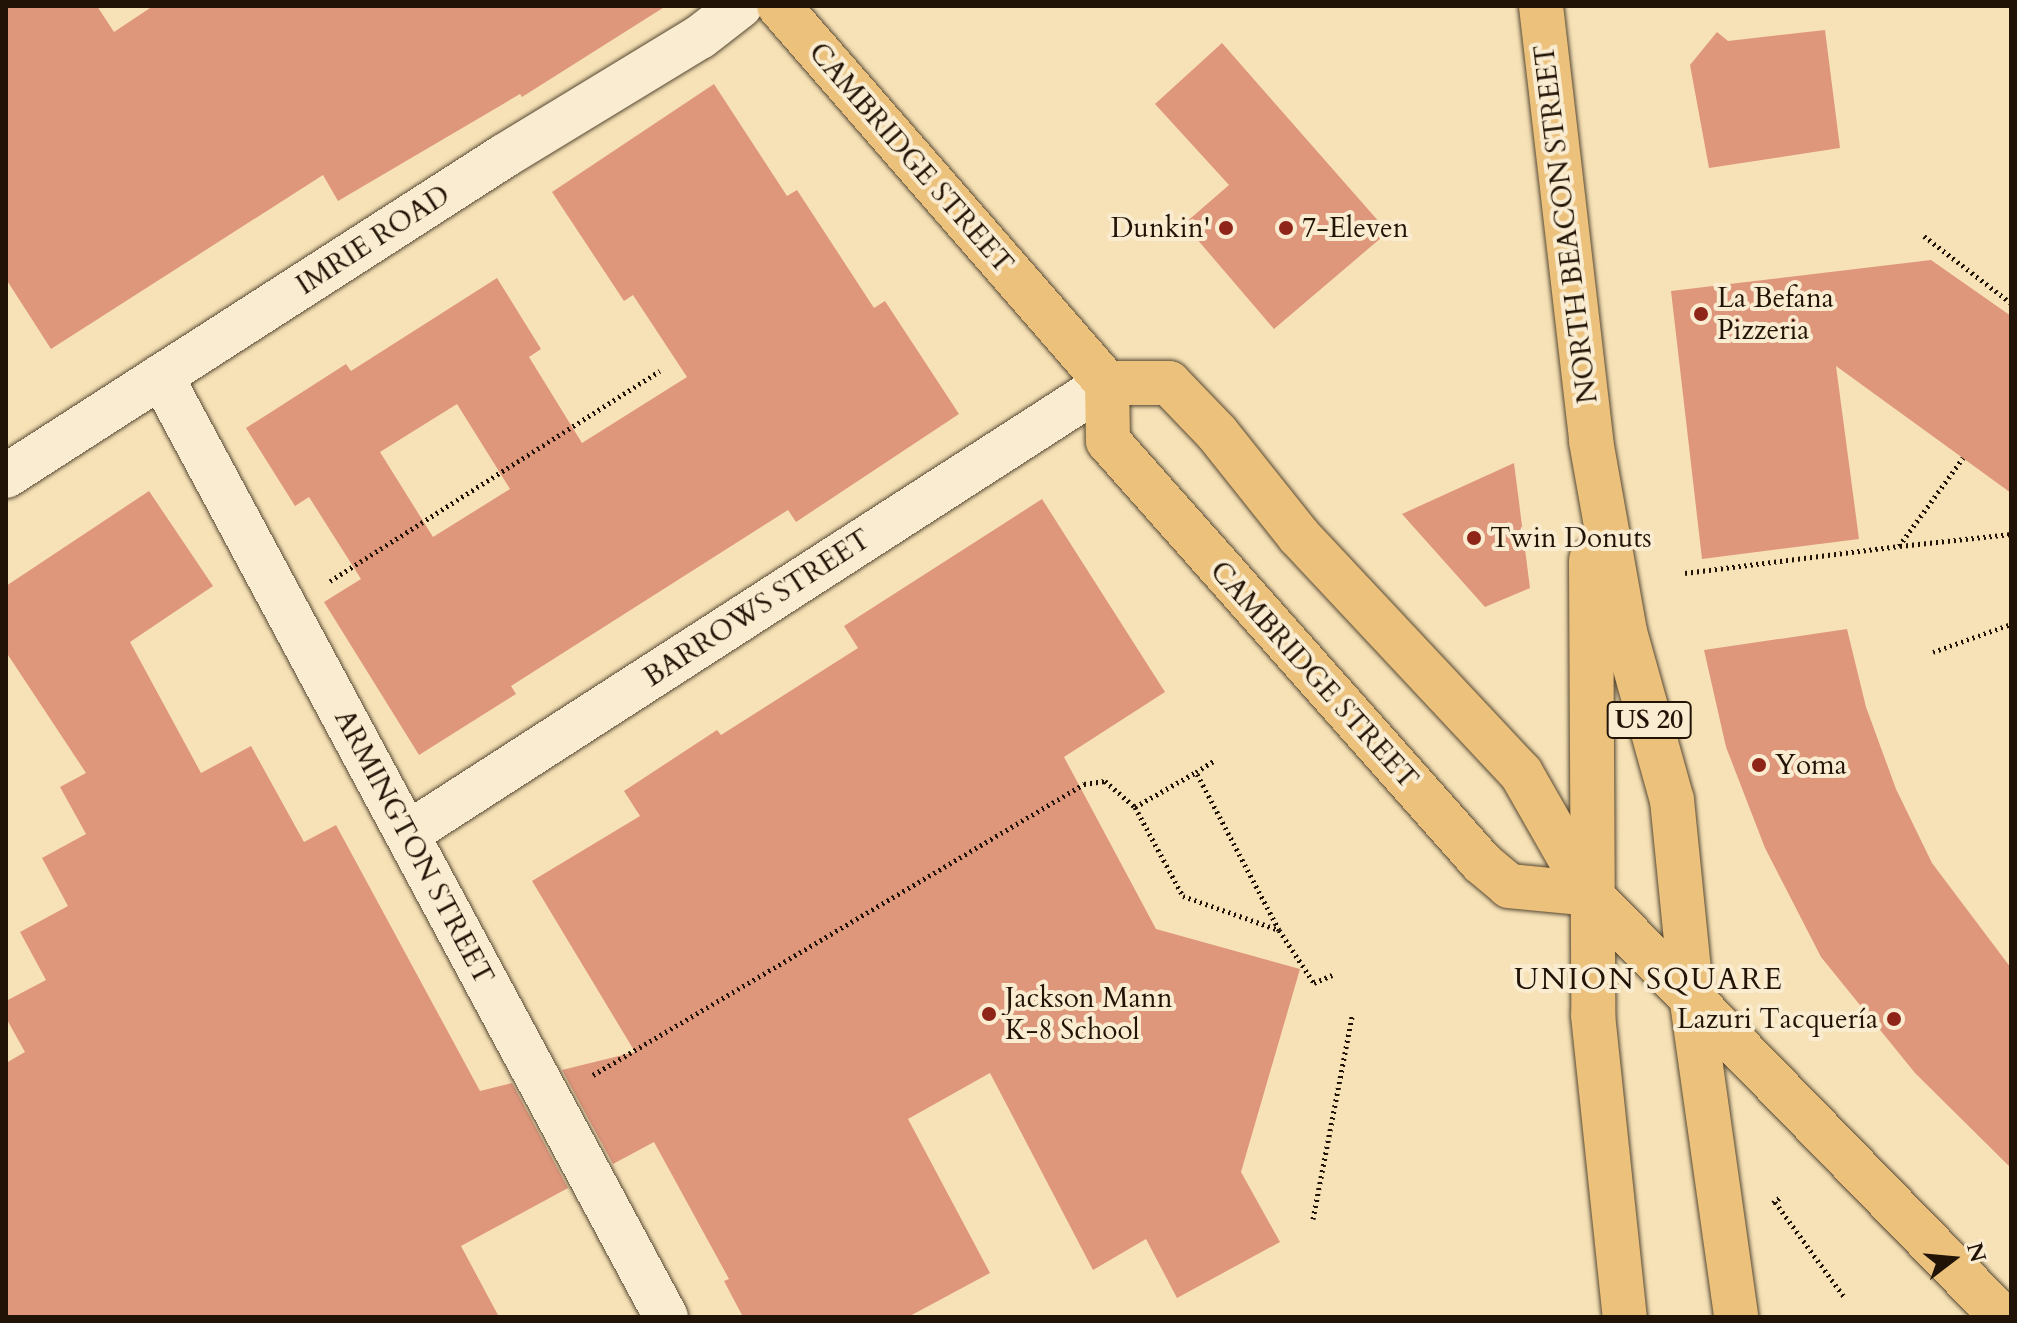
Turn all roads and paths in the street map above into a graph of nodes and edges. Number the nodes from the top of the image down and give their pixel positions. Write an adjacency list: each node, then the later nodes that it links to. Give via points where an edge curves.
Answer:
1 (740, 6): 7 (street, IMRIE ROAD, via 700,37)
2 (779, 6): 8 (main road, CAMBRIDGE STREET)
3 (1541, 6): 9 (main road, NORTH BEACON STREET / US 20)
4 (1924, 236): 5 (path)
5 (2011, 303)
6 (660, 371): 15 (path)
7 (161, 376): 11 (street, IMRIE ROAD); 21 (street, ARMINGTON STREET)
8 (1107, 383): 21 (street, BARROWS STREET); 22 (main road, via 1169,383 1217,433 1299,536 1521,773); 22 (main road, CAMBRIDGE STREET, via 1108,441 1482,863 1509,886)
9 (1591, 441): 22 (main road, NORTH BEACON STREET / US 20); 25 (main road, NORTH BEACON STREET / US 20, via 1625,632 1672,800)
10 (1963, 458): 13 (path)
11 (6, 476)
12 (2011, 536): 13 (path)
13 (1899, 546): 14 (path)
14 (1685, 573)
15 (326, 584)
16 (2011, 624): 17 (path)
17 (1933, 652)
18 (1215, 760): 19 (path)
19 (1196, 772): 20 (path); 23 (path)
20 (1135, 807): 23 (path, via 1183,896); 27 (path, via 1105,781 1084,784)
21 (407, 834): 31 (street, ARMINGTON STREET)
22 (1590, 894): 25 (main road); 32 (main road, US 20, via 1593,1015)
23 (1279, 930): 24 (path, via 1314,983)
24 (1332, 975)
25 (1692, 1002): 33 (main road, US 20); 34 (main road)
26 (1352, 1016): 29 (path)
27 (582, 1081)
28 (1775, 1202): 30 (path)
29 (1313, 1219)
30 (1845, 1298)
31 (666, 1317)
32 (1625, 1317)
33 (1736, 1317)
34 (2002, 1317)

